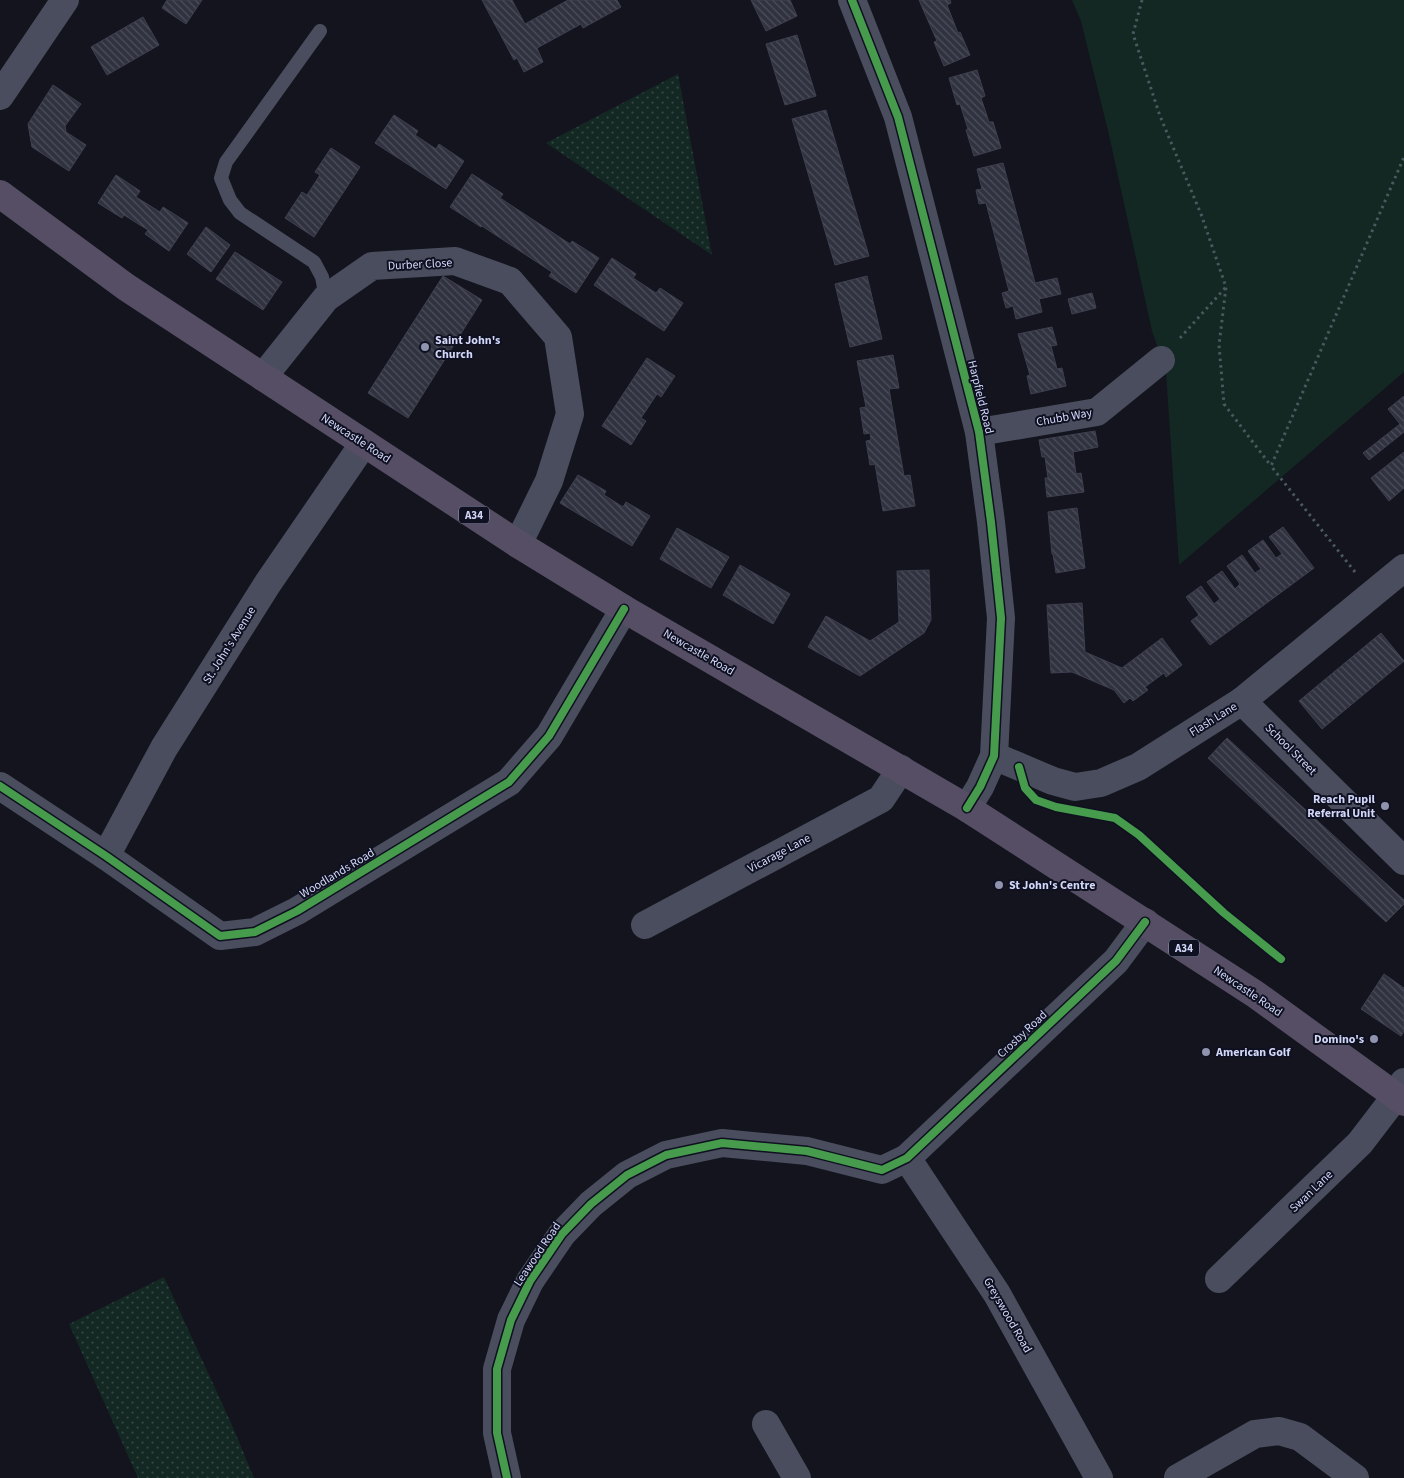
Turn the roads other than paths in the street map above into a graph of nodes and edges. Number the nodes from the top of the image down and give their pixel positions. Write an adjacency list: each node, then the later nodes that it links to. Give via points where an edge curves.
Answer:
1 (65, 0): 4 (street)
2 (852, 0): 9 (street, Harpfield Road, via 898,117)
3 (320, 30): 6 (lane, via 226,162 221,178 230,200 240,213 314,262 322,277)
4 (0, 96)
5 (0, 194): 8 (highway, Newcastle Road / A34, via 126,287)
6 (326, 298): 8 (street, Durber Close); 11 (street, Durber Close, via 372,266 455,261 510,281 558,337 570,414 548,481)
7 (1161, 360): 9 (street, Chubb Way, via 1097,412)
8 (263, 377): 10 (highway, Newcastle Road / A34)
9 (979, 432): 15 (street, Harpfield Road, via 1001,618)
10 (364, 443): 11 (highway, Newcastle Road / A34); 19 (street, St. John's Avenue, via 268,583 164,748)
11 (518, 544): 13 (highway, Newcastle Road / A34)
12 (1404, 568): 14 (street, Flash Lane)
13 (624, 609): 16 (highway, Newcastle Road / A34); 19 (street, Woodlands Road, via 549,736 510,782 297,911 255,932 220,936)
14 (1242, 701): 15 (street, Flash Lane, via 1138,766 1102,783 1075,787); 20 (street, School Street)
15 (994, 756): 18 (street, Harpfield Road)
16 (901, 769): 18 (highway, Newcastle Road / A34); 22 (street, Vicarage Lane, via 881,799)
17 (0, 786): 19 (street, Woodlands Road)
18 (967, 808): 21 (highway, Newcastle Road / A34)
19 (106, 856)
20 (1404, 861)
21 (1145, 922): 23 (highway, Newcastle Road / A34); 24 (street, Crosby Road, via 1116,961)
22 (645, 925)
23 (1401, 1094): 25 (street, Swan Lane, via 1360,1143)
24 (907, 1158): 27 (street, Leawood Road, via 882,1170 807,1151 722,1143 666,1155 627,1175 591,1204 562,1234 530,1281 511,1320 497,1369 497,1433); 29 (street, Greyswood Road, via 997,1294)
25 (1219, 1280)
26 (766, 1424): 28 (street)
27 (507, 1478)
28 (797, 1478)
29 (1100, 1478)
30 (1178, 1478): 31 (street, via 1255,1434 1278,1431 1300,1437)
31 (1356, 1478)

